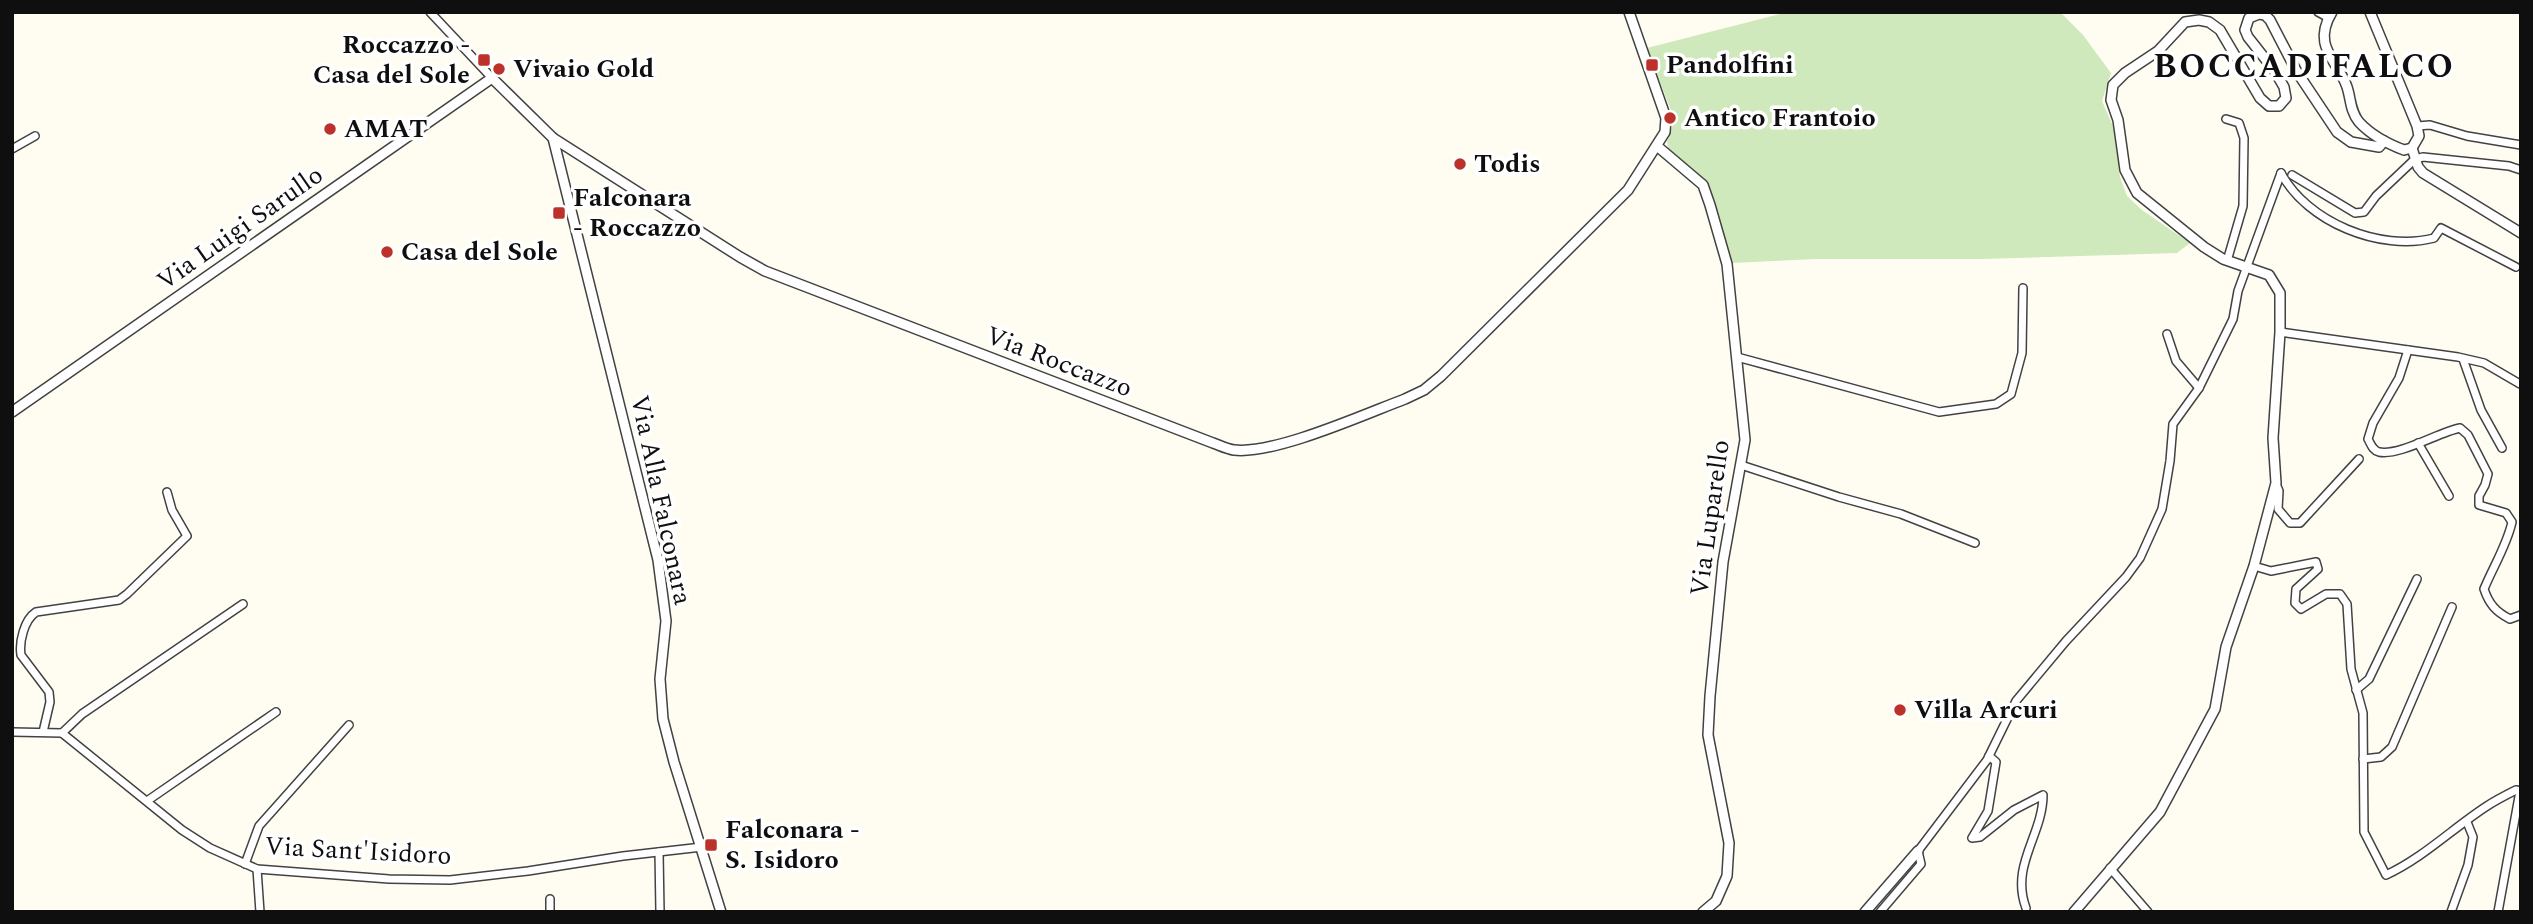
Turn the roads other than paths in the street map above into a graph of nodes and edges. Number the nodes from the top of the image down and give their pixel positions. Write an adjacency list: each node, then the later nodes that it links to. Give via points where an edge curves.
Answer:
1 (430, 12): 6 (street, Via Roccazzo)
2 (1629, 12): 13 (street, via 1665,118 1665,132)
3 (2318, 12): 5 (street)
4 (2370, 12): 8 (street)
5 (2330, 15): 11 (street, via 2326,47 2346,85 2351,109 2361,125)
6 (492, 78): 10 (street, Via Roccazzo); 31 (street, Via Luigi Sarullo)
7 (2226, 119): 20 (street, via 2239,123 2244,138 2244,206)
8 (2417, 126): 12 (street); 14 (street, via 2419,136)
9 (35, 136): 15 (street)
10 (554, 138): 13 (street, Via Roccazzo, via 765,271 1234,450 1284,443 1424,390 1628,190); 56 (street, Via Alla Falconara, via 658,560 666,621 660,680 663,719)
11 (2384, 141): 14 (street, via 2404,150); 20 (street, via 2372,148 2337,132 2265,15 2249,18 2245,30 2284,87 2284,103 2274,108 2260,98 2220,30 2209,22 2185,22 2158,51 2113,85 2111,100 2125,170 2137,193)
12 (2521, 145)
13 (1657, 146): 27 (street, Via Luparello, via 1703,185 1727,264)
14 (2412, 148): 16 (street)
15 (12, 149)
16 (2415, 159): 17 (street); 18 (street, via 2364,212 2355,213); 19 (street, via 2423,173)
17 (2521, 170)
18 (2292, 175)
19 (2521, 233)
20 (2227, 261): 21 (street)
21 (2247, 267): 22 (street, via 2281,173 2290,191 2347,229 2383,239 2418,240 2434,238 2441,228); 24 (street, via 2269,275 2280,293); 30 (street, via 2233,319)
22 (2516, 267)
23 (2023, 288): 27 (street, via 2022,353 2011,394 1996,404 1939,412)
24 (2280, 332): 26 (street); 36 (street, via 2273,438)
25 (2167, 334): 30 (street, via 2176,361)
26 (2408, 350): 28 (street); 32 (street, via 2368,439 2378,452)
27 (1737, 356): 35 (street, Via Luparello, via 1745,440)
28 (2463, 359): 29 (street, via 2484,363); 33 (street, via 2481,411)
29 (2520, 384)
30 (2199, 388): 51 (street, via 2173,424 2162,509 2140,558 2016,701)
31 (12, 412)
32 (2418, 443): 38 (street); 44 (street, via 2460,428 2468,435 2488,474 2479,505 2506,513 2512,522 2484,589 2501,615 2511,620)
33 (2502, 448)
34 (2359, 459): 36 (street, via 2300,523 2290,523 2278,509)
35 (1741, 465): 39 (street, via 1901,514); 68 (street, Via Luparello, via 1723,562 1708,735 1729,843 1727,876 1716,901)
36 (2276, 483): 40 (street)
37 (167, 492): 49 (street, via 187,536 127,594 119,600 36,612 26,622 21,655 49,692)
38 (2449, 496)
39 (1975, 543)
40 (2254, 566): 45 (street, via 2270,571 2316,562 2318,569 2296,589 2294,603 2301,609 2326,594 2340,594 2347,604); 60 (street, via 2225,647 2216,709 2160,812)
41 (2417, 579): 45 (street, via 2369,679)
42 (243, 604): 50 (street, via 82,713)
43 (2452, 607): 52 (street, via 2392,747 2381,757)
44 (2521, 615)
45 (2356, 690): 52 (street, via 2363,713)
46 (276, 712): 54 (street)
47 (349, 725): 59 (street, via 259,826)
48 (12, 732): 49 (street)
49 (43, 732): 50 (street)
50 (62, 733): 54 (street, Via Sant'Isidoro)
51 (1989, 756): 57 (street); 63 (street, via 1996,762 1988,811 1972,838 2043,795 2043,810 2020,883)
52 (2363, 760): 55 (street, via 2364,832 2386,876)
53 (2520, 791): 55 (street, via 2486,806); 74 (street)
54 (147, 801): 59 (street, Via Sant'Isidoro, via 182,830)
55 (2467, 822): 73 (street, via 2473,837)
56 (702, 847): 58 (street, Via Sant'Isidoro); 67 (street, Via Alla Falconara)
57 (1918, 851): 69 (street); 70 (street, via 1921,864)
58 (659, 852): 61 (street, Via Sant'Isidoro, via 450,880); 66 (street)
59 (245, 864): 61 (street, Via Sant'Isidoro)
60 (2110, 868): 71 (street); 72 (street)
61 (257, 869): 64 (street)
62 (550, 899): 65 (street)
63 (2025, 908)
64 (260, 912)
65 (550, 912)
66 (660, 912)
67 (721, 912)
68 (1703, 912)
69 (1866, 912)
70 (1880, 912)
71 (2074, 912)
72 (2148, 912)
73 (2451, 912)
74 (2498, 912)

